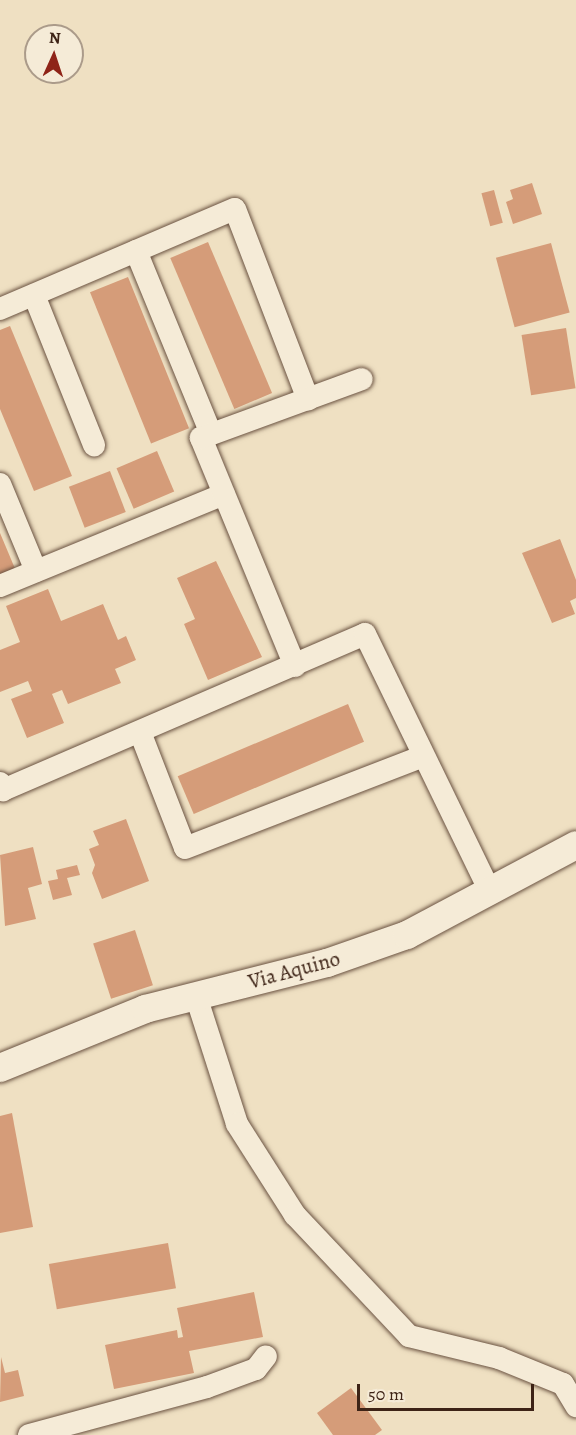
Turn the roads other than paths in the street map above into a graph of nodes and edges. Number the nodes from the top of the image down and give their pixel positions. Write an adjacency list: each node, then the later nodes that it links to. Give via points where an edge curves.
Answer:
1 (136, 251): 2 (street); 5 (street, via 235,210); 6 (street)
2 (34, 295): 3 (street); 7 (street)
3 (0, 309)
4 (362, 380): 5 (street)
5 (308, 399): 6 (street)
6 (212, 434): 9 (street, via 201,438)
7 (94, 445)
8 (0, 484): 10 (street)
9 (224, 494): 10 (street); 12 (street)
10 (36, 571): 11 (street)
11 (0, 586)
12 (295, 666): 13 (street); 14 (street, via 365,634)
13 (140, 732): 14 (street, via 185,848); 15 (street, via 3,790)
14 (423, 756): 17 (street)
15 (0, 783)
16 (576, 844): 17 (street, Via Aquino)
17 (491, 893): 18 (street, Via Aquino, via 406,935 346,956)
18 (196, 996): 19 (street, Via Aquino, via 145,1009); 21 (street, via 237,1124 295,1215 409,1336 499,1358 563,1384)
19 (0, 1068)
20 (266, 1356): 22 (street, via 256,1369 207,1388)
21 (576, 1406)
22 (29, 1435)

